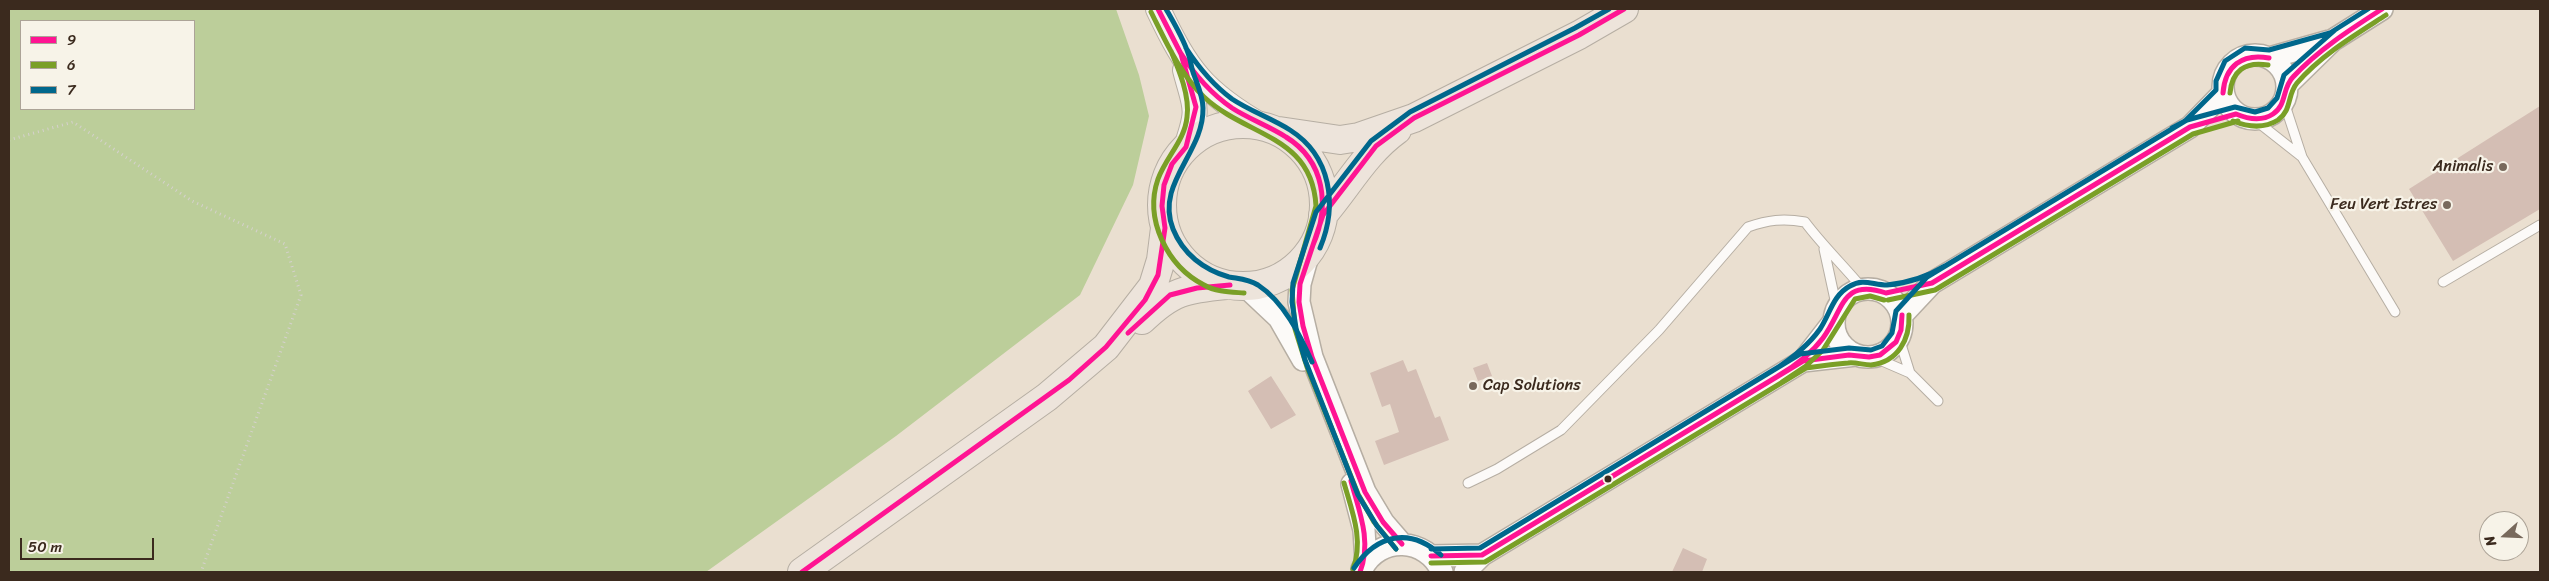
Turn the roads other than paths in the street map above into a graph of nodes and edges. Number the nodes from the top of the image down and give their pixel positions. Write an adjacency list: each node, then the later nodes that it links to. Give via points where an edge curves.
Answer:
1 (1158, 9): 5 (main road)
2 (1624, 9): 10 (main road)
3 (2382, 9): 4 (street)
4 (2333, 40): 6 (street); 8 (street, via 2289,80)
5 (1181, 54): 12 (main road, via 1202,84 1235,110); 13 (main road, via 1196,107)
6 (2269, 58): 7 (street, via 2249,55 2235,62 2226,73); 8 (street, via 2282,69)
7 (2223, 93): 9 (street, via 2230,108); 11 (street)
8 (2286, 93): 9 (street, via 2272,115); 14 (lane)
9 (2246, 117): 11 (street); 14 (lane)
10 (1414, 118): 12 (main road, via 1359,137 1340,140); 15 (main road, via 1376,146)
11 (2190, 127): 21 (street)
12 (1270, 128): 13 (main road, via 1229,124 1213,129); 15 (main road, via 1295,142 1309,157 1320,182)
13 (1186, 147): 17 (main road, via 1172,164 1164,184)
14 (2302, 157): 25 (lane)
15 (1323, 215): 19 (main road)
16 (2540, 225): 20 (lane)
17 (1165, 228): 22 (main road, via 1174,249 1190,266 1208,279); 29 (main road, via 1161,260 1153,286)
18 (1824, 248): 23 (lane); 26 (lane); 34 (lane, via 1804,222 1767,220 1748,227 1659,330 1561,430)
19 (1309, 252): 22 (main road, via 1279,278 1262,284); 35 (street, via 1300,284 1299,302 1312,357 1365,492 1383,522)
20 (2443, 282)
21 (1932, 283): 24 (street); 27 (street)
22 (1238, 286): 29 (main road, via 1196,288 1170,295 1131,331); 38 (street, via 1279,318 1302,358 1350,477 1364,530)
23 (1863, 289): 24 (street); 26 (street, via 1852,292 1843,300)
24 (1886, 293): 27 (street)
25 (2395, 312)
26 (1835, 315): 30 (street, via 1840,342); 31 (street)
27 (1902, 315): 28 (street)
28 (1899, 338): 30 (street, via 1893,347); 32 (lane)
29 (1106, 347): 39 (main road, via 1047,397)
30 (1865, 356): 31 (street); 32 (lane)
31 (1803, 362): 36 (street)
32 (1910, 372): 33 (lane)
33 (1938, 401)
34 (1468, 483)
35 (1402, 544): 37 (street, via 1422,549); 38 (street, via 1376,552)
36 (1482, 555): 37 (street); 40 (street)
37 (1436, 564)
38 (1363, 567)
39 (802, 572)
40 (1466, 572)

